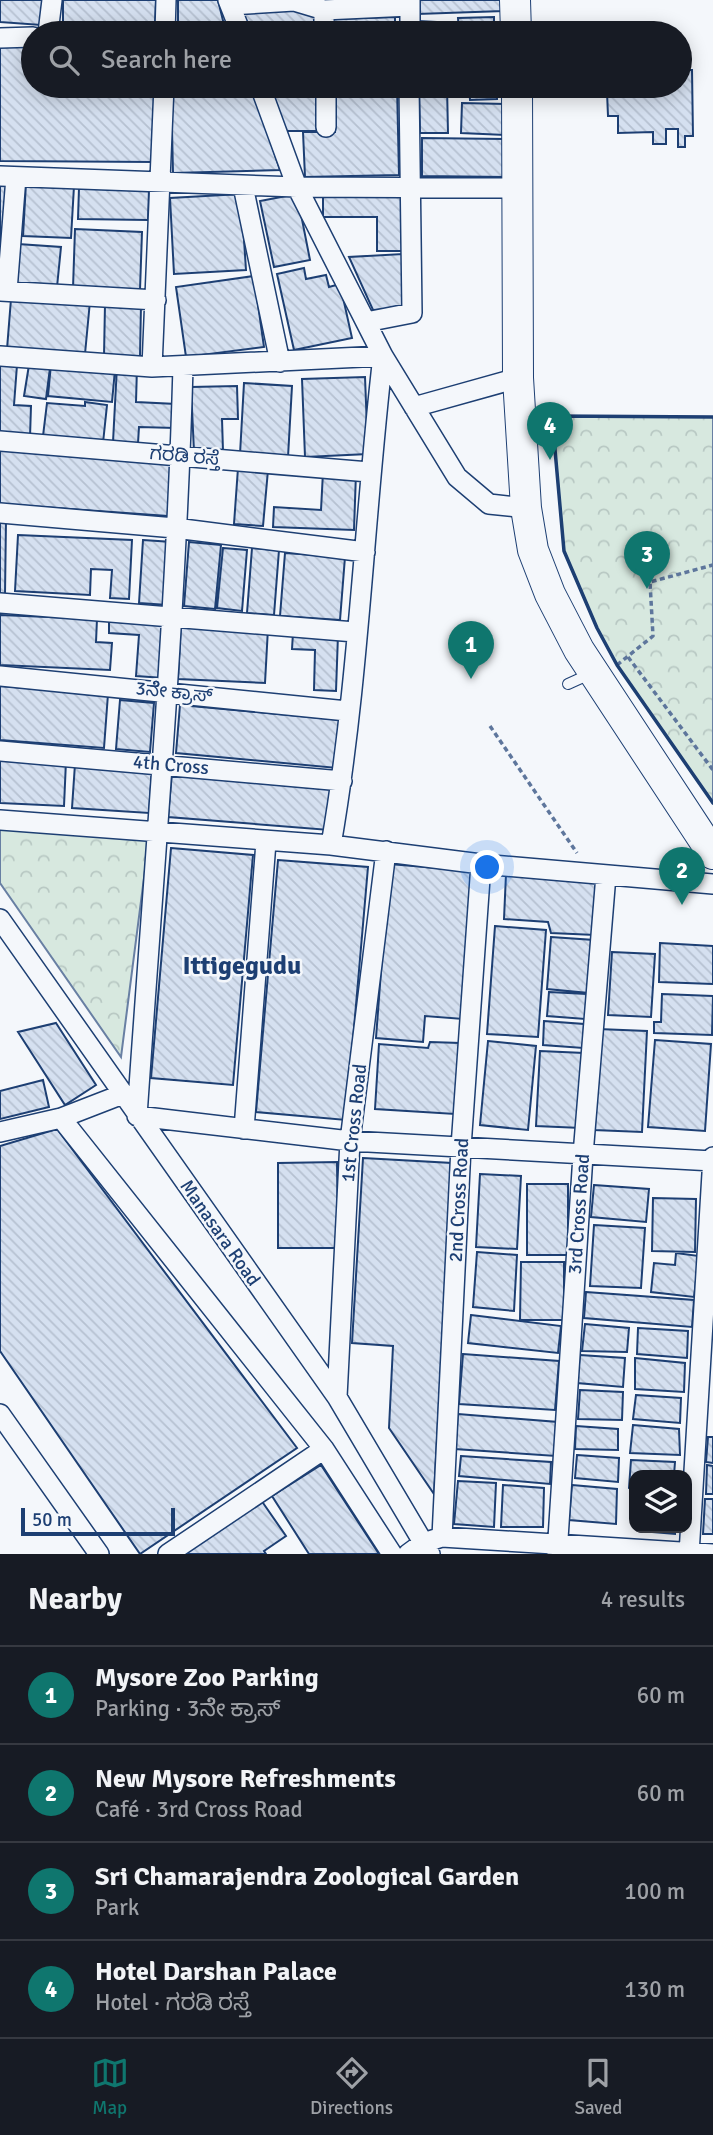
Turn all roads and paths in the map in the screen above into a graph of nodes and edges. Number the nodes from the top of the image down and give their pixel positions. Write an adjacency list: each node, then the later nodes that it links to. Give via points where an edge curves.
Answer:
1 (52, 0): 8 (street)
2 (166, 0): 9 (street)
3 (294, 0): 5 (street); 7 (street)
4 (515, 0): 13 (main road)
5 (229, 3): 10 (street)
6 (410, 3): 7 (street); 12 (street)
7 (324, 9): 11 (street)
8 (49, 21)
9 (165, 21)
10 (236, 21)
11 (324, 21)
12 (410, 21)
13 (516, 21)
14 (21, 37): 15 (street)
15 (0, 38)
16 (164, 98): 23 (street)
17 (264, 98): 25 (street)
18 (326, 98): 21 (street)
19 (409, 98): 26 (street)
20 (517, 98): 27 (main road)
21 (327, 127)
22 (8, 176): 23 (street); 28 (street)
23 (162, 183): 24 (street); 29 (street)
24 (243, 186): 25 (street); 33 (street)
25 (297, 187): 26 (street); 30 (street)
26 (408, 188): 27 (street); 30 (street, via 412,313)
27 (519, 188): 36 (main road)
28 (4, 291): 29 (street)
29 (156, 300): 34 (street)
30 (366, 322): 32 (street)
31 (0, 356): 34 (street)
32 (383, 356): 33 (street); 37 (street); 40 (street)
33 (280, 362): 35 (street)
34 (152, 367): 35 (street)
35 (183, 367): 39 (street)
36 (518, 378): 37 (street); 41 (main road)
37 (414, 407): 41 (street, via 457,477 489,504)
38 (0, 441): 39 (street, ಗರಡಿ ರಸ್ತೆ)
39 (181, 456): 40 (street, ಗರಡಿ ರಸ್ತೆ); 43 (street)
40 (369, 471): 44 (street)
41 (526, 509): 51 (main road, via 533,550)
42 (0, 513): 43 (street)
43 (175, 528): 44 (street); 47 (street)
44 (365, 552): 48 (street)
45 (713, 565): 49 (path, via 650,582 653,636)
46 (0, 603): 47 (street)
47 (174, 618): 48 (street); 52 (street)
48 (355, 632): 53 (street)
49 (628, 657): 51 (path); 57 (path)
50 (0, 676): 52 (street, 3ನೆೇ ಕ್ರಾಸ್)
51 (586, 678): 64 (main road)
52 (167, 691): 53 (street, 3ನೆೇ ಕ್ರಾಸ್); 56 (street)
53 (347, 710): 58 (street)
54 (491, 726): 66 (path, via 577,852)
55 (0, 751): 56 (street, 4th Cross)
56 (160, 763): 58 (street, 4th Cross); 60 (street)
57 (713, 770)
58 (342, 781): 62 (street)
59 (0, 820): 60 (street)
60 (156, 831): 61 (street); 71 (street)
61 (266, 842): 62 (street); 73 (street)
62 (331, 845): 63 (street)
63 (386, 851): 65 (street); 75 (street, 1st Cross Road)
64 (713, 854)
65 (481, 864): 66 (street); 76 (street, 2nd Cross Road)
66 (578, 873): 67 (street)
67 (606, 875): 68 (street); 77 (street, 3rd Cross Road)
68 (713, 884)
69 (0, 919): 70 (street, Manasara Road)
70 (123, 1094): 71 (street, Manasara Road); 72 (street)
71 (137, 1116): 73 (street); 79 (street, Manasara Road)
72 (61, 1118): 74 (street); 81 (street)
73 (244, 1129): 75 (street)
74 (0, 1132)
75 (350, 1141): 76 (street); 79 (street, 1st Cross Road)
76 (461, 1147): 77 (street); 82 (street, 2nd Cross Road)
77 (583, 1155): 78 (street); 83 (street, 3rd Cross Road)
78 (713, 1159): 84 (street)
79 (337, 1396): 82 (street, Manasara Road)
80 (0, 1414): 85 (street)
81 (324, 1449): 86 (street); 87 (street)
82 (426, 1547): 83 (street)
83 (557, 1550): 84 (street)
84 (689, 1553): 88 (street)
85 (99, 1554)
86 (168, 1554)
87 (392, 1554)
88 (713, 1554)

